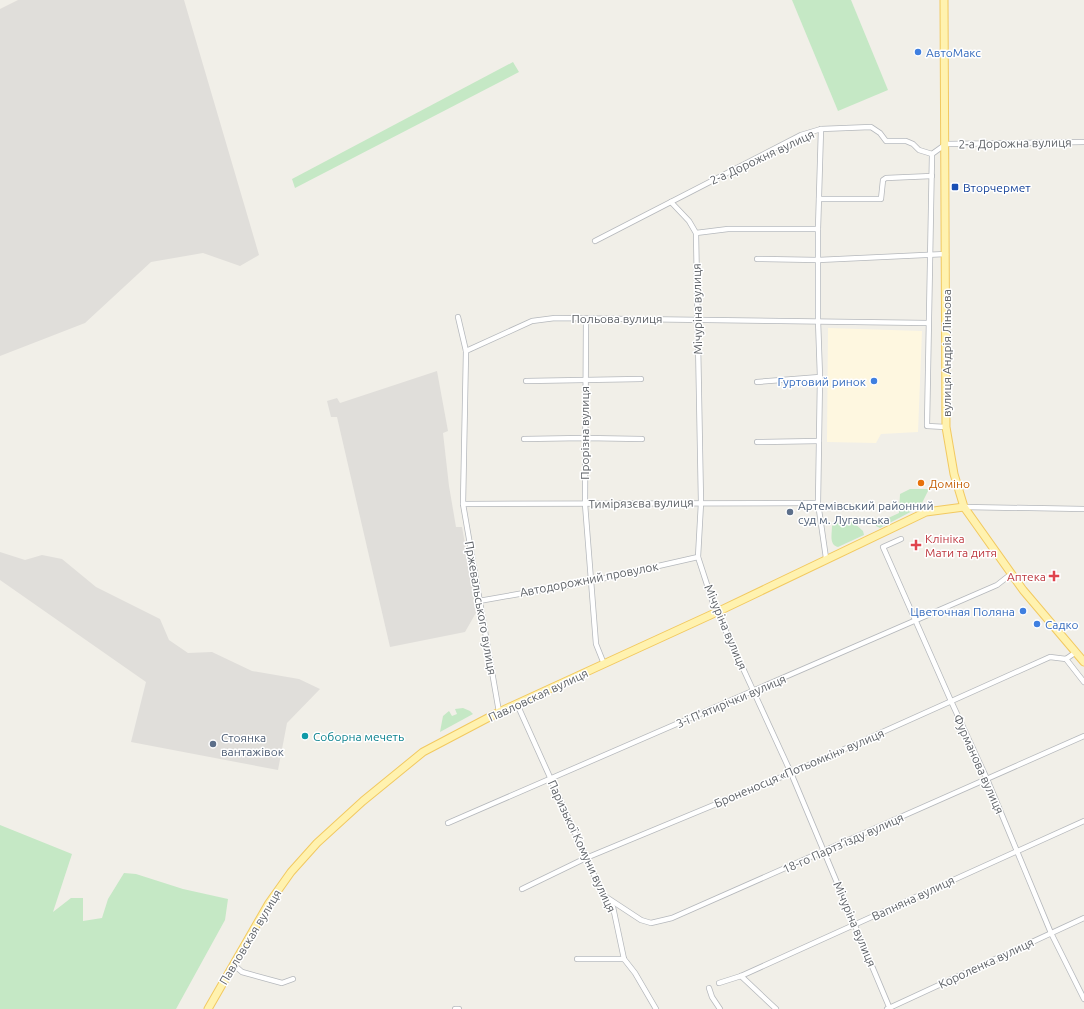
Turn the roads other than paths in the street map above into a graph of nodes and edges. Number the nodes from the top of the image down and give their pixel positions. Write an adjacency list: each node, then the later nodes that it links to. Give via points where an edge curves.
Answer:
1 (944, 0): 4 (main road, вулиця Андрія Ліньова)
2 (821, 129): 5 (street, 2-а Дорожня вулиця, via 871,127 886,141 906,141 919,150); 7 (street); 8 (street, 2-а Дорожня вулиця, via 801,136)
3 (1084, 142): 4 (street, 2-а Дорожна вулиця)
4 (946, 144): 5 (street); 12 (main road, вулиця Андрія Ліньова)
5 (932, 154): 6 (street)
6 (932, 176): 7 (street, via 886,178 883,180 881,199); 13 (street)
7 (819, 199): 9 (street)
8 (671, 202): 10 (street, via 689,221); 11 (street, 2-а Дорожня вулиця)
9 (818, 229): 10 (street, via 728,229); 15 (street)
10 (696, 233): 18 (street, Мічуріна вулиця)
11 (595, 241)
12 (946, 254): 13 (street); 27 (main road, вулиця Андрія Ліньова)
13 (929, 255): 15 (street); 20 (street)
14 (757, 259): 15 (street)
15 (818, 260): 19 (street)
16 (458, 317): 21 (street)
17 (586, 319): 18 (street, Польова вулиця); 21 (street, Польова вулиця, via 555,318 532,321); 25 (street, Прорізна вулиця)
18 (697, 319): 19 (street, Польова вулиця); 33 (street, Мічуріна вулиця)
19 (818, 320): 20 (street, Польова вулиця); 22 (street)
20 (928, 323): 27 (street, via 926,426)
21 (466, 351): 35 (street)
22 (820, 377): 26 (street); 31 (street)
23 (641, 379): 25 (street)
24 (526, 381): 25 (street)
25 (584, 381): 28 (street, Прорізна вулиця)
26 (757, 382)
27 (946, 427): 37 (main road, вулиця Андрія Ліньова, via 954,474)
28 (584, 438): 29 (street); 30 (street); 36 (street, Прорізна вулиця)
29 (524, 439)
30 (642, 439)
31 (819, 441): 32 (street); 34 (street)
32 (757, 442)
33 (701, 503): 34 (street, Тимірязєва вулиця); 36 (street, Тимірязєва вулиця); 40 (street, Мічуріна вулиця)
34 (818, 503): 41 (street)
35 (463, 504): 36 (street, Тимірязєва вулиця); 44 (street, Пржевальського вулиця)
36 (585, 504): 43 (street, Прорізна вулиця)
37 (964, 508): 38 (street); 41 (main road, Павловская вулиця, via 926,512); 42 (main road, вулиця Андрія Ліньова)
38 (1084, 509)
39 (901, 539): 46 (street, Фурманова вулиця, via 883,548)
40 (698, 557): 43 (street, Автодорожний провулок); 45 (street, Мічуріна вулиця)
41 (826, 558): 45 (main road, Павловская вулиця)
42 (1011, 574): 46 (street, 3-ї П’ятирічки вулиця, via 997,585); 47 (main road, вулиця Андрія Ліньова)
43 (592, 581): 44 (street, Автодорожний провулок); 50 (street, Прорізна вулиця, via 596,644)
44 (479, 601): 55 (street, Пржевальського вулиця)
45 (717, 612): 50 (main road, Павловская вулиця); 52 (street, Мічуріна вулиця)
46 (915, 620): 52 (street, 3-ї П’ятирічки вулиця); 53 (street, Фурманова вулиця)
47 (1076, 652): 48 (street); 49 (main road, вулиця Андрія Ліньова)
48 (1066, 659): 51 (street); 53 (street, Броненосця «Потьомкін» вулиця, via 1050,657)
49 (1084, 662)
50 (604, 664): 54 (main road, Павловская вулиця)
51 (1084, 682)
52 (754, 691): 57 (street, Мічуріна вулиця); 58 (street, 3-ї П’ятирічки вулиця)
53 (951, 701): 57 (street, Броненосця «Потьомкін» вулиця); 59 (street, Фурманова вулиця)
54 (517, 704): 55 (main road, Павловская вулиця); 58 (street, Паризької Комуни вулиця)
55 (499, 712): 72 (main road, Павловская вулиця, via 412,760 362,801 317,843 291,872 269,903)
56 (1084, 736): 59 (street, 18-го Партз’їзду вулиця)
57 (791, 773): 62 (street, Мічуріна вулиця); 64 (street, Броненосця «Потьомкін» вулиця)
58 (550, 778): 61 (street, 3-ї П’ятирічки вулиця); 64 (street, Паризької Комуни вулиця)
59 (987, 779): 62 (street, 18-го Партз’їзду вулиця); 63 (street, Фурманова вулиця)
60 (1084, 821): 63 (street, Вапняна вулиця)
61 (448, 823)
62 (824, 851): 66 (street, 18-го Партз’їзду вулиця, via 672,918 651,923); 68 (street, Мічуріна вулиця)
63 (1017, 851): 68 (street, Вапняна вулиця); 69 (street, Фурманова вулиця)
64 (586, 858): 65 (street, Броненосця «Потьомкін» вулиця); 66 (street, Паризької Комуни вулиця)
65 (522, 889)
66 (603, 895): 71 (street, Паризької Комуни вулиця, via 613,907)
67 (1084, 918): 69 (street, Короленка вулиця)
68 (855, 925): 73 (street, Вапняна вулиця); 84 (street, Мічуріна вулиця)
69 (1052, 933): 77 (street, Фурманова вулиця); 84 (street, Короленка вулиця)
70 (576, 959): 71 (street)
71 (624, 959): 81 (street, Паризької Комуни вулиця)
72 (234, 965): 74 (street, via 242,972 282,983); 78 (main road, Павловская вулиця)
73 (741, 976): 75 (street, Вапняна вулиця); 83 (street)
74 (293, 979)
75 (719, 983)
76 (709, 988): 82 (street)
77 (1084, 999)
78 (208, 1009)
79 (455, 1009): 80 (street)
80 (459, 1009)
81 (656, 1009)
82 (720, 1009)
83 (776, 1009)
84 (889, 1009)

